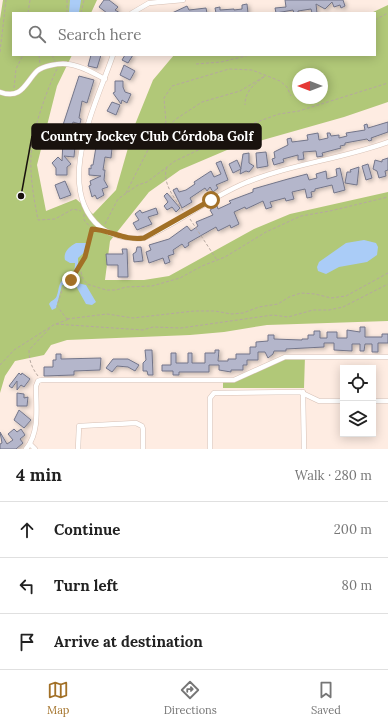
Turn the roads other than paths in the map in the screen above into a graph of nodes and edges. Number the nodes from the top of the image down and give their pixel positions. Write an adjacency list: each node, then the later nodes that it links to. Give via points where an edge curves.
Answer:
1 (182, 0): 2 (street, via 149,3)
2 (134, 12)
3 (113, 56): 4 (street)
4 (105, 78): 5 (street, via 58,62 38,70 21,90 11,94); 6 (street, via 83,140 80,194 87,212 102,229 124,237 144,238 211,200 245,183 278,171)
5 (0, 92)
6 (388, 142)
7 (388, 357): 14 (street, via 285,357 234,380 38,381 36,426)
8 (304, 392): 9 (street); 13 (street); 19 (street, via 214,393 210,398)
9 (318, 401): 10 (street); 13 (street)
10 (340, 401)
11 (376, 401): 12 (street)
12 (388, 401)
13 (304, 403): 20 (street)
14 (30, 444): 15 (street); 16 (street)
15 (26, 449)
16 (35, 449)
17 (78, 449): 18 (street, via 79,426 136,424 143,428)
18 (143, 449)
19 (210, 449)
20 (304, 449)

